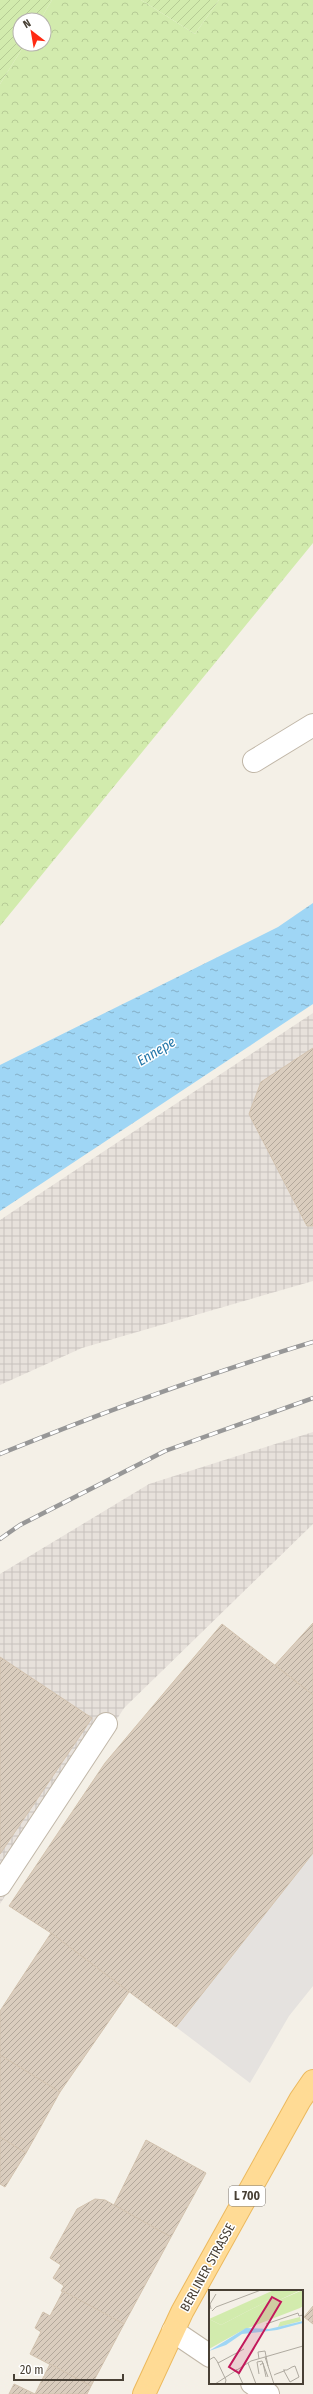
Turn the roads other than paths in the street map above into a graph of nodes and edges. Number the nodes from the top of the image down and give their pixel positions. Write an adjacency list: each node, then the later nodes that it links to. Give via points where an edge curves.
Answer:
1 (313, 725): 2 (lane)
2 (254, 761)
3 (106, 1724): 4 (lane)
4 (0, 1885)
5 (313, 2082): 6 (main road, BERLINER STRASSE / L 700, via 300,2100)
6 (173, 2331): 7 (lane); 9 (main road, BERLINER STRASSE / L 700)
7 (209, 2355)
8 (253, 2384): 10 (lane)
9 (144, 2394)
10 (268, 2394)

